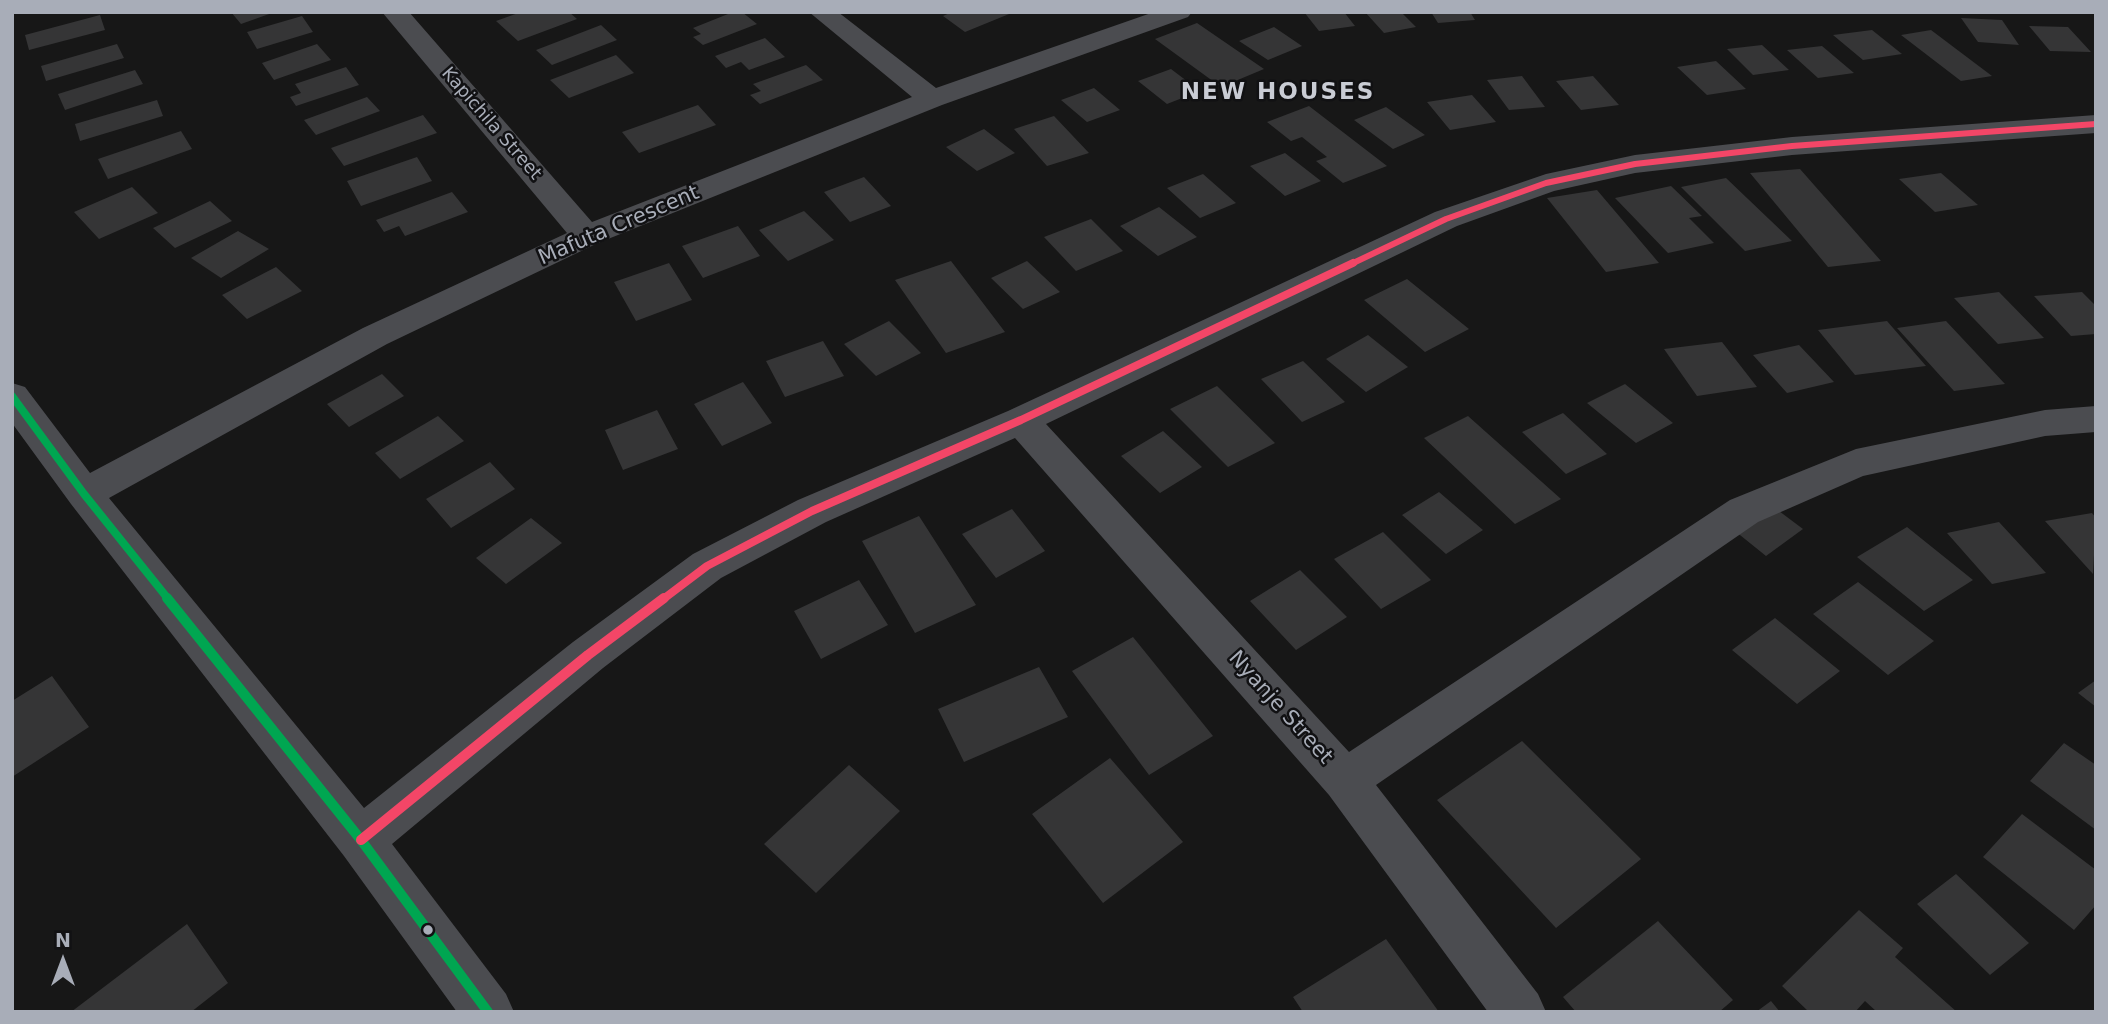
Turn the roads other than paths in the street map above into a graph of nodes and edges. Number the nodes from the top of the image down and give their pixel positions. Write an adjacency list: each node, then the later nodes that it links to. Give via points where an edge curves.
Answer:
1 (395, 12): 6 (street, Kapichila Street)
2 (822, 12): 4 (street)
3 (1178, 12): 4 (street, Mafuta Crescent)
4 (932, 99): 6 (street, Mafuta Crescent)
5 (2096, 124): 9 (street, via 1779,147 1635,164 1546,183 1446,219)
6 (587, 236): 10 (street, Mafuta Crescent, via 375,336)
7 (12, 396): 10 (street)
8 (2096, 419): 11 (street, via 2045,423 1856,463 1744,512)
9 (1021, 420): 11 (street, Nyanje Street); 12 (street, via 812,511 707,566 588,655)
10 (84, 495): 12 (street)
11 (1345, 780): 14 (street, Nyanje Street)
12 (361, 840): 13 (street)
13 (488, 1012)
14 (1520, 1012)

